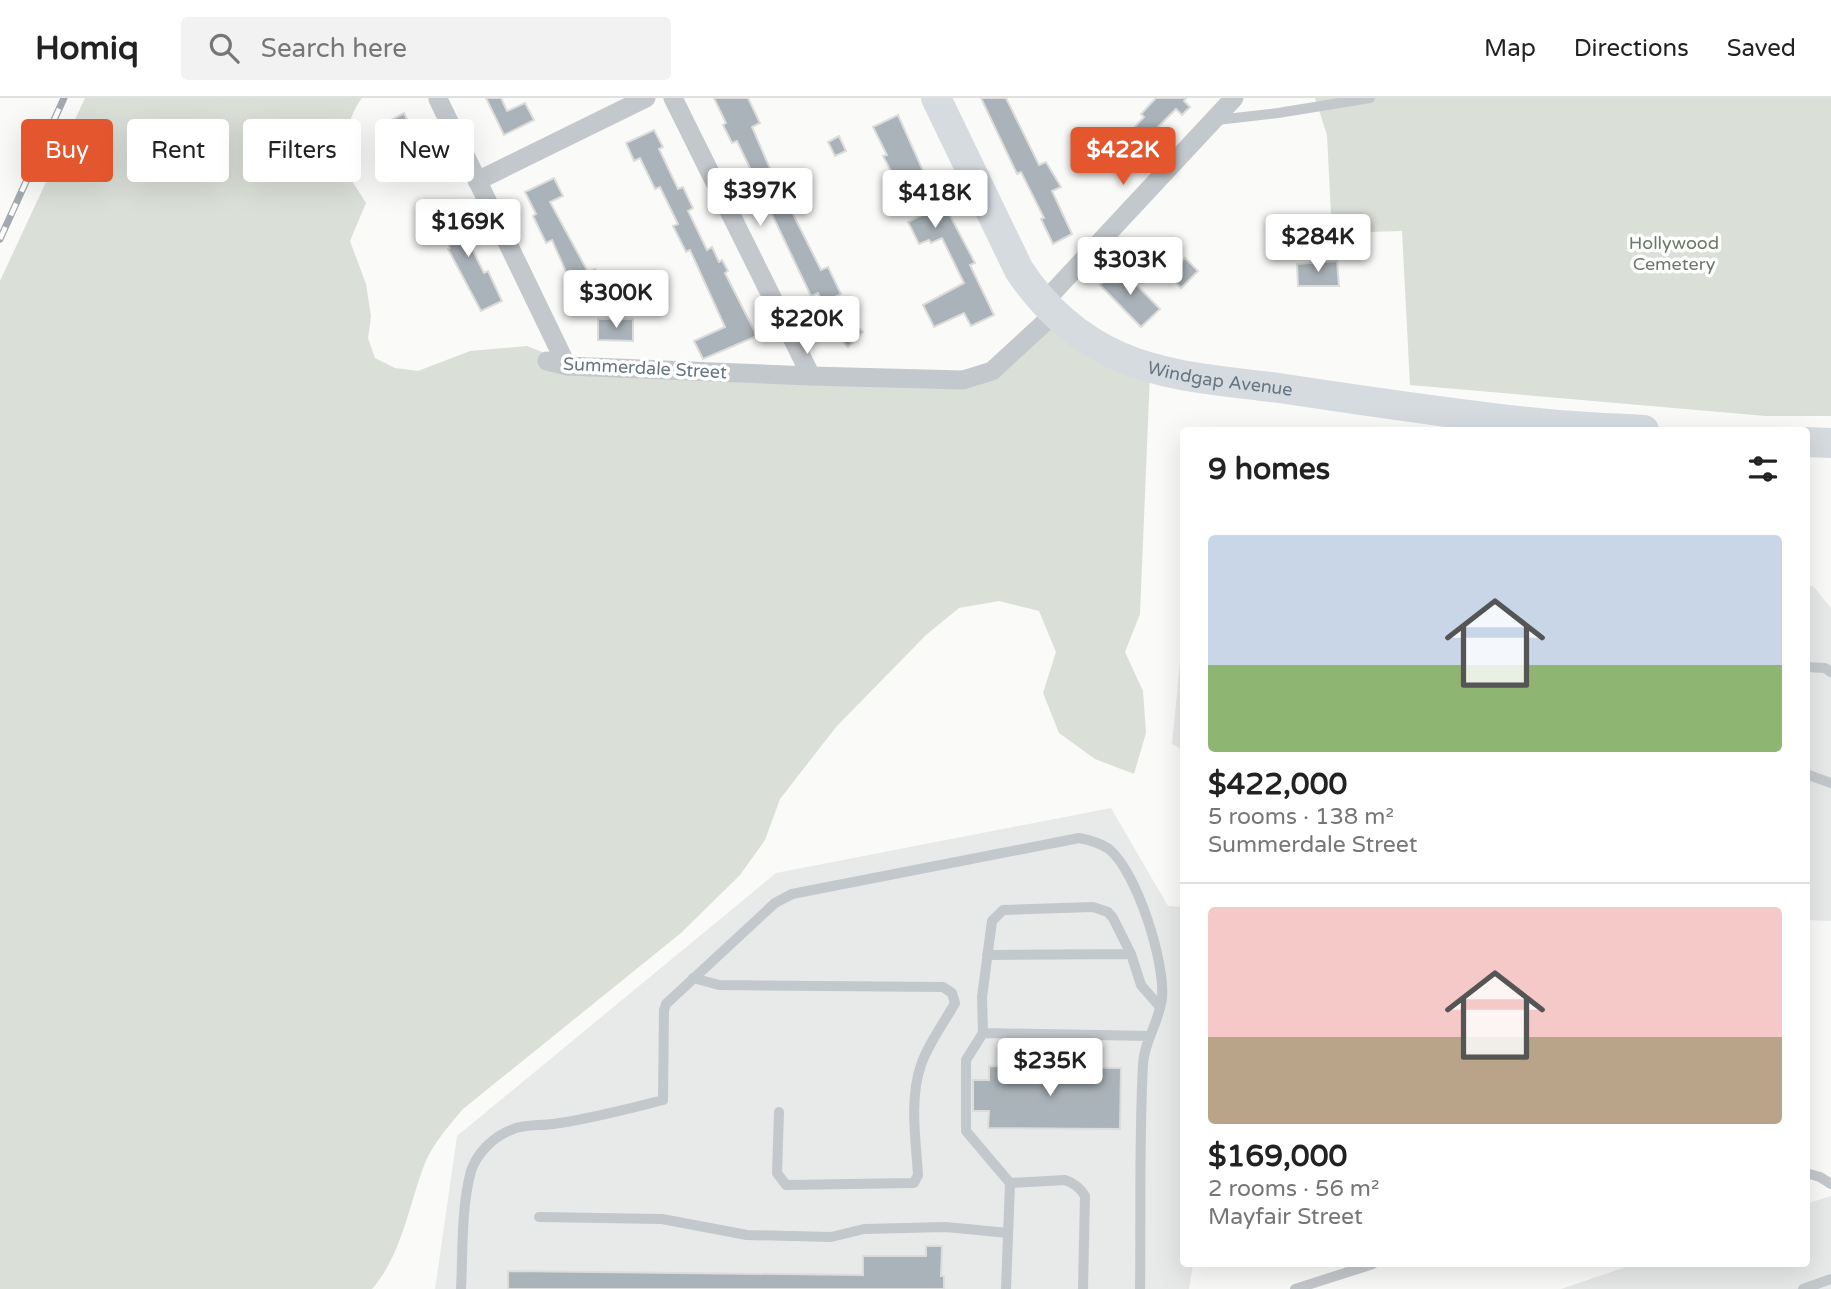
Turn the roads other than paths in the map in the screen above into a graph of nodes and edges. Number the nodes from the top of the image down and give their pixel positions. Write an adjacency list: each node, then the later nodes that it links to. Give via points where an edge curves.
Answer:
1 (646, 98): 8 (street)
2 (673, 98): 12 (street)
3 (936, 98): 9 (main road, Windgap Avenue, via 1019,270)
4 (1234, 98): 7 (street, Summerdale Street)
5 (1370, 98): 7 (lane)
6 (438, 99): 8 (street)
7 (1213, 120): 9 (street, Summerdale Street)
8 (477, 181): 11 (street)
9 (1048, 309): 12 (street, Summerdale Street, via 992,371 980,376 963,380); 13 (main road, Windgap Avenue, via 1117,356 1172,373 1540,424)
10 (547, 361): 11 (street, Summerdale Street)
11 (567, 366): 12 (street, Summerdale Street)
12 (811, 376)
13 (1592, 427)
14 (1810, 442): 15 (main road)
15 (1831, 443)
16 (1810, 667): 17 (lane)
17 (1831, 672)
18 (1810, 775): 19 (lane)
19 (1831, 783)
20 (1131, 954): 21 (lane); 21 (lane, via 1114,918 1093,907 1003,911 992,921); 23 (lane, via 1141,985)
21 (987, 955): 24 (lane)
22 (693, 978): 23 (lane, via 764,912 792,894 1079,838 1102,845 1120,861 1149,919 1160,963); 26 (lane, via 719,985 943,987 952,993 956,1003 917,1079 918,1175 914,1183 786,1185 777,1173); 34 (lane, via 665,1007 663,1100 551,1125 524,1125 494,1139 481,1152 472,1170 464,1223)
23 (1160, 1007): 25 (lane)
24 (984, 1033): 25 (lane); 28 (lane, via 966,1060 966,1131)
25 (1150, 1036): 37 (lane, via 1143,1060)
26 (779, 1112)
27 (1810, 1174): 29 (lane)
28 (1010, 1183): 31 (lane); 36 (lane, via 1065,1180 1082,1190)
29 (1831, 1184)
30 (539, 1217): 31 (lane, via 662,1219 747,1235 831,1237 864,1229 946,1227)
31 (1008, 1233): 35 (lane)
32 (1364, 1267): 38 (lane)
33 (1831, 1279): 39 (lane)
34 (461, 1289)
35 (1006, 1289)
36 (1083, 1289)
37 (1140, 1289)
38 (1295, 1289)
39 (1803, 1289)

